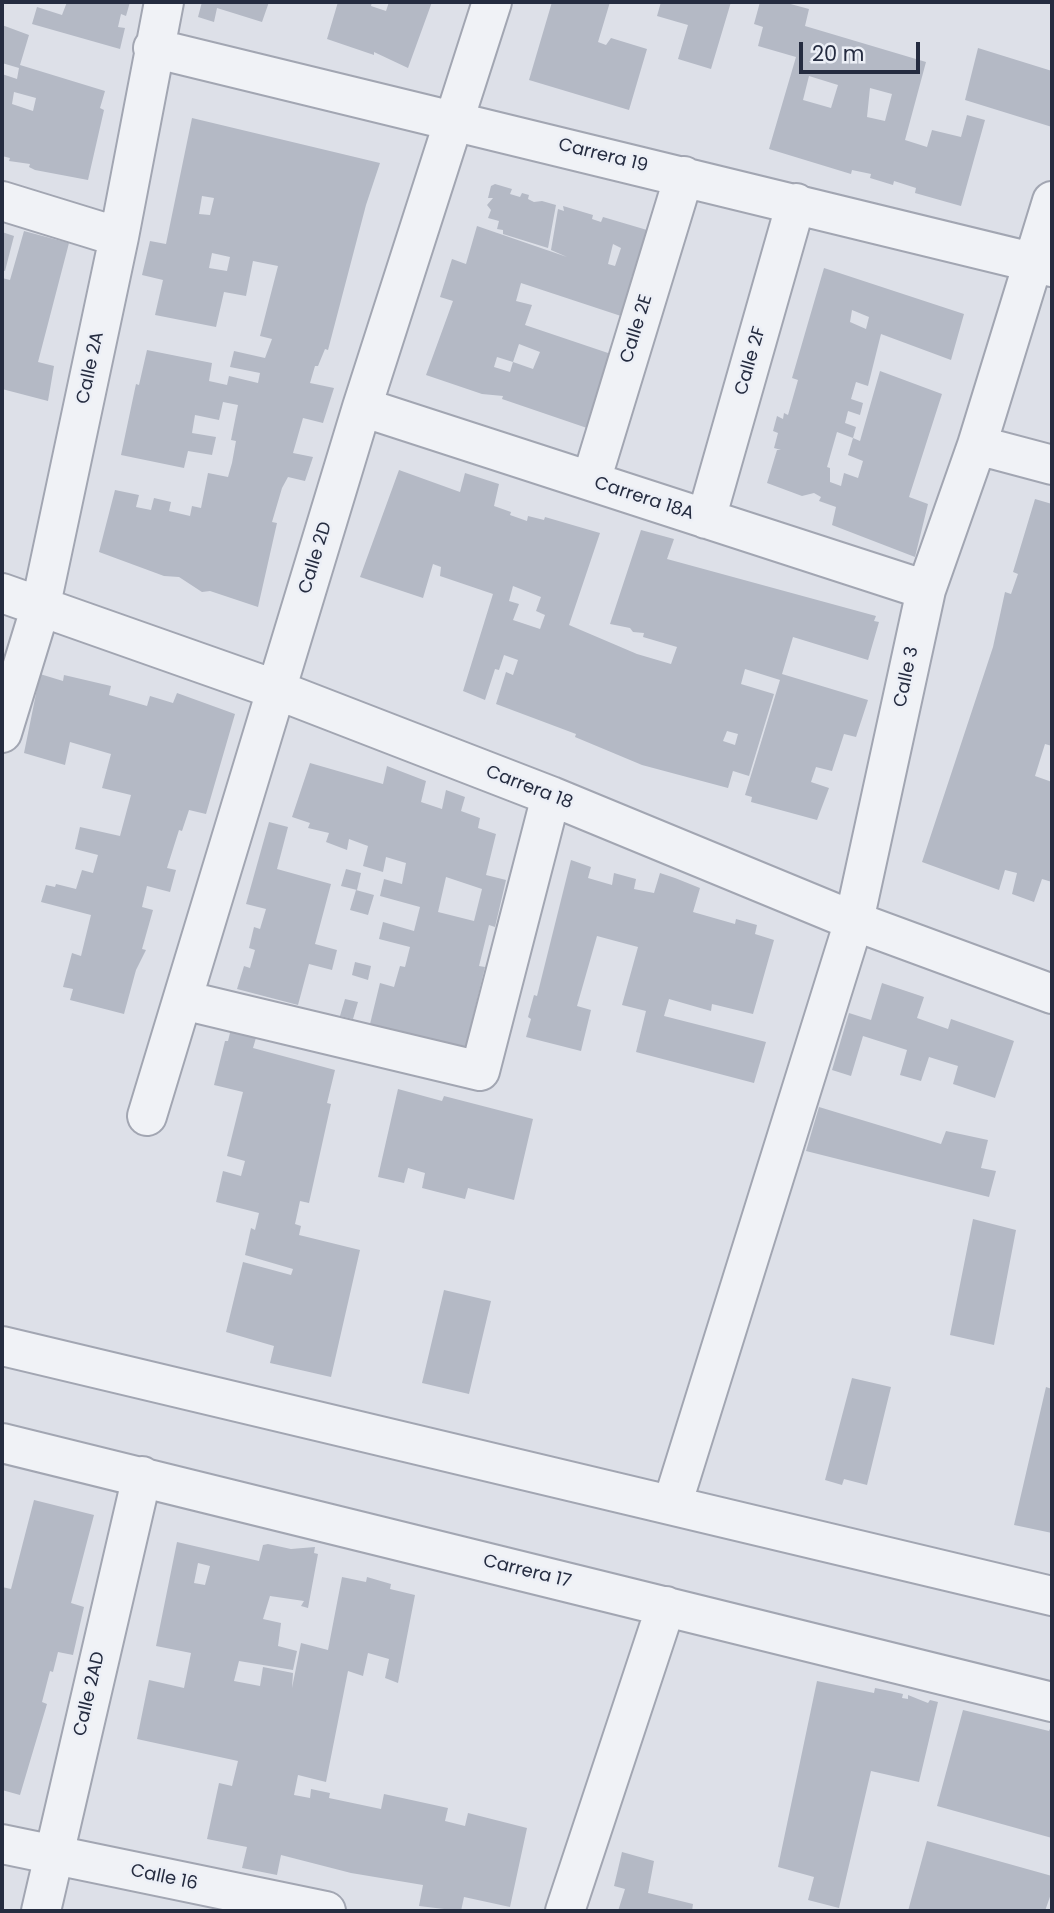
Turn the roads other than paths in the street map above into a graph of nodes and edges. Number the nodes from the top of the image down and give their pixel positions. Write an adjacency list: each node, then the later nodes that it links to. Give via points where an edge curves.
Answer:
1 (164, 2): 3 (street, Calle 2A)
2 (492, 2): 4 (street, Calle 2D)
3 (153, 48): 4 (street, Carrera 19); 9 (street, Calle 2A)
4 (453, 119): 5 (street, Carrera 19); 11 (street, Calle 2D)
5 (684, 176): 8 (street, Carrera 19); 14 (street, Calle 2E)
6 (2, 201): 9 (street)
7 (1052, 201): 10 (street, Calle 3)
8 (796, 203): 10 (street, Carrera 19); 15 (street, Calle 2F)
9 (119, 237): 18 (street, Calle 2A)
10 (1043, 264): 12 (street, Calle 3)
11 (362, 407): 14 (street, Carrera 18A); 19 (street, Calle 2D)
12 (977, 444): 13 (street); 16 (street, Calle 3)
13 (1052, 465)
14 (591, 481): 15 (street, Carrera 18A)
15 (706, 519): 16 (street, Carrera 18A)
16 (926, 590): 22 (street, Calle 3)
17 (2, 593): 18 (street, Carrera 18)
18 (40, 609): 19 (street, Carrera 18); 20 (street, Calle 2A)
19 (277, 690): 21 (street, Carrera 18); 24 (street, Calle 2D)
20 (2, 732)
21 (551, 796): 22 (street, Carrera 18); 24 (street, via 480,1071)
22 (854, 920): 23 (street, Carrera 18); 29 (street, Calle 3)
23 (1052, 994)
24 (183, 1000): 25 (street, Calle 2D)
25 (147, 1116)
26 (2, 1346): 29 (street)
27 (2, 1443): 28 (street, Carrera 17)
28 (142, 1476): 31 (street, Carrera 17); 34 (street, Calle 2AD)
29 (672, 1505): 30 (street)
30 (1052, 1596)
31 (666, 1606): 32 (street, Carrera 17); 37 (street)
32 (1052, 1702)
33 (2, 1844): 34 (street, Calle 16)
34 (52, 1855): 35 (street, Calle 2AD); 36 (street, Calle 16)
35 (41, 1911)
36 (326, 1911)
37 (565, 1911)

